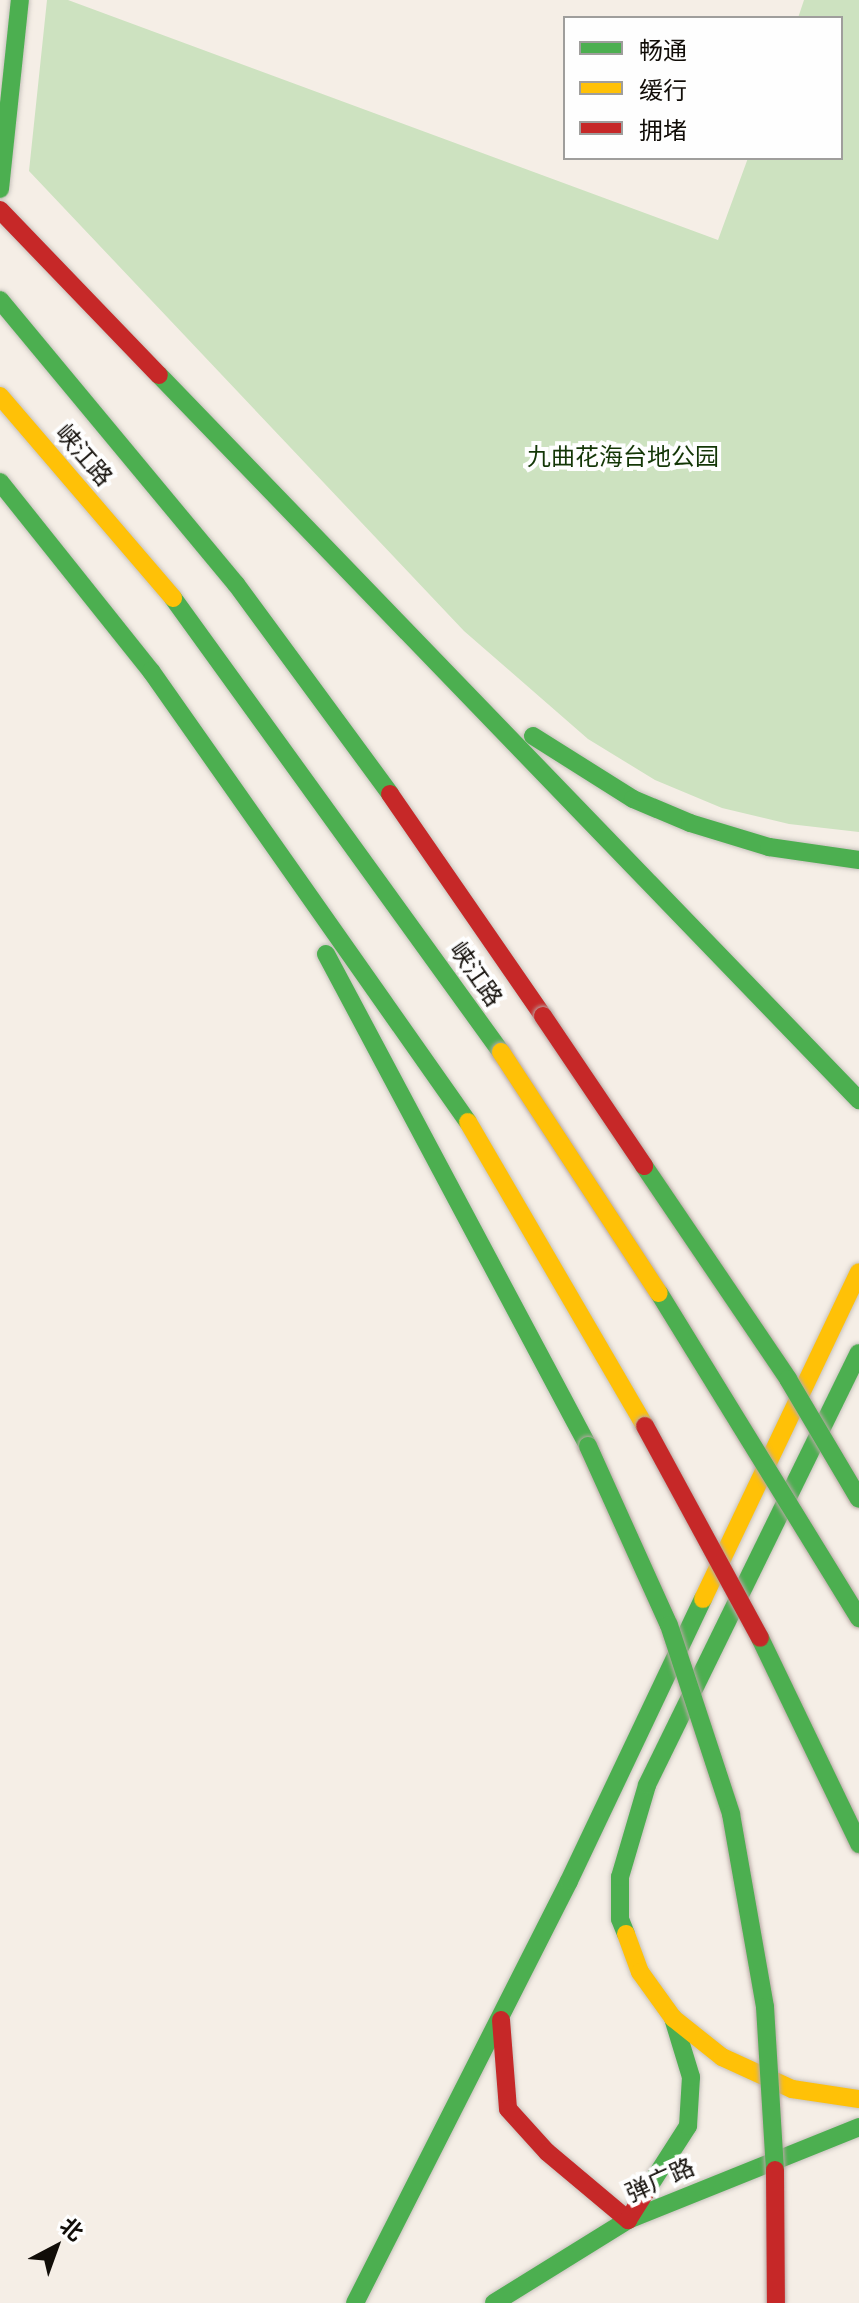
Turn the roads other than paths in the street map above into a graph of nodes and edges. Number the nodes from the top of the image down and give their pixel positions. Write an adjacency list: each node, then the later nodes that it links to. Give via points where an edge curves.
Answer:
1 (20, 0): 2 (main road)
2 (0, 189)
3 (0, 195): 5 (main road)
4 (0, 210): 5 (main road)
5 (65, 272): 9 (main road)
6 (0, 300): 15 (main road, 峡江路, bridge, via 236,584 343,725 788,1379)
7 (0, 396): 16 (main road, 峡江路, bridge, via 195,624 501,1052 736,1411)
8 (0, 482): 10 (main road)
9 (391, 617): 11 (main road, via 524,730 580,768 690,823 769,847); 12 (main road)
10 (243, 796): 17 (main road, bridge, via 499,1168 731,1577); 22 (main road, bridge, via 588,1446 669,1625 731,1814 765,2007)
11 (859, 860)
12 (859, 1100)
13 (859, 1272): 19 (main road)
14 (859, 1353): 18 (main road, via 630,1831 620,1877 620,1919 640,1972)
15 (859, 1499)
16 (859, 1618)
17 (859, 1844)
18 (673, 2018): 20 (main road, via 722,2057 792,2089); 23 (main road, via 691,2077 688,2126)
19 (501, 2020): 23 (main road, via 508,2109 547,2152); 24 (main road)
20 (859, 2099)
21 (859, 2127): 23 (main road, 弹广路)
22 (778, 2215): 26 (main road, bridge); 27 (main road, bridge)
23 (628, 2220): 25 (main road, 弹广路)
24 (355, 2303)
25 (494, 2303)
26 (776, 2303)
27 (793, 2303)

